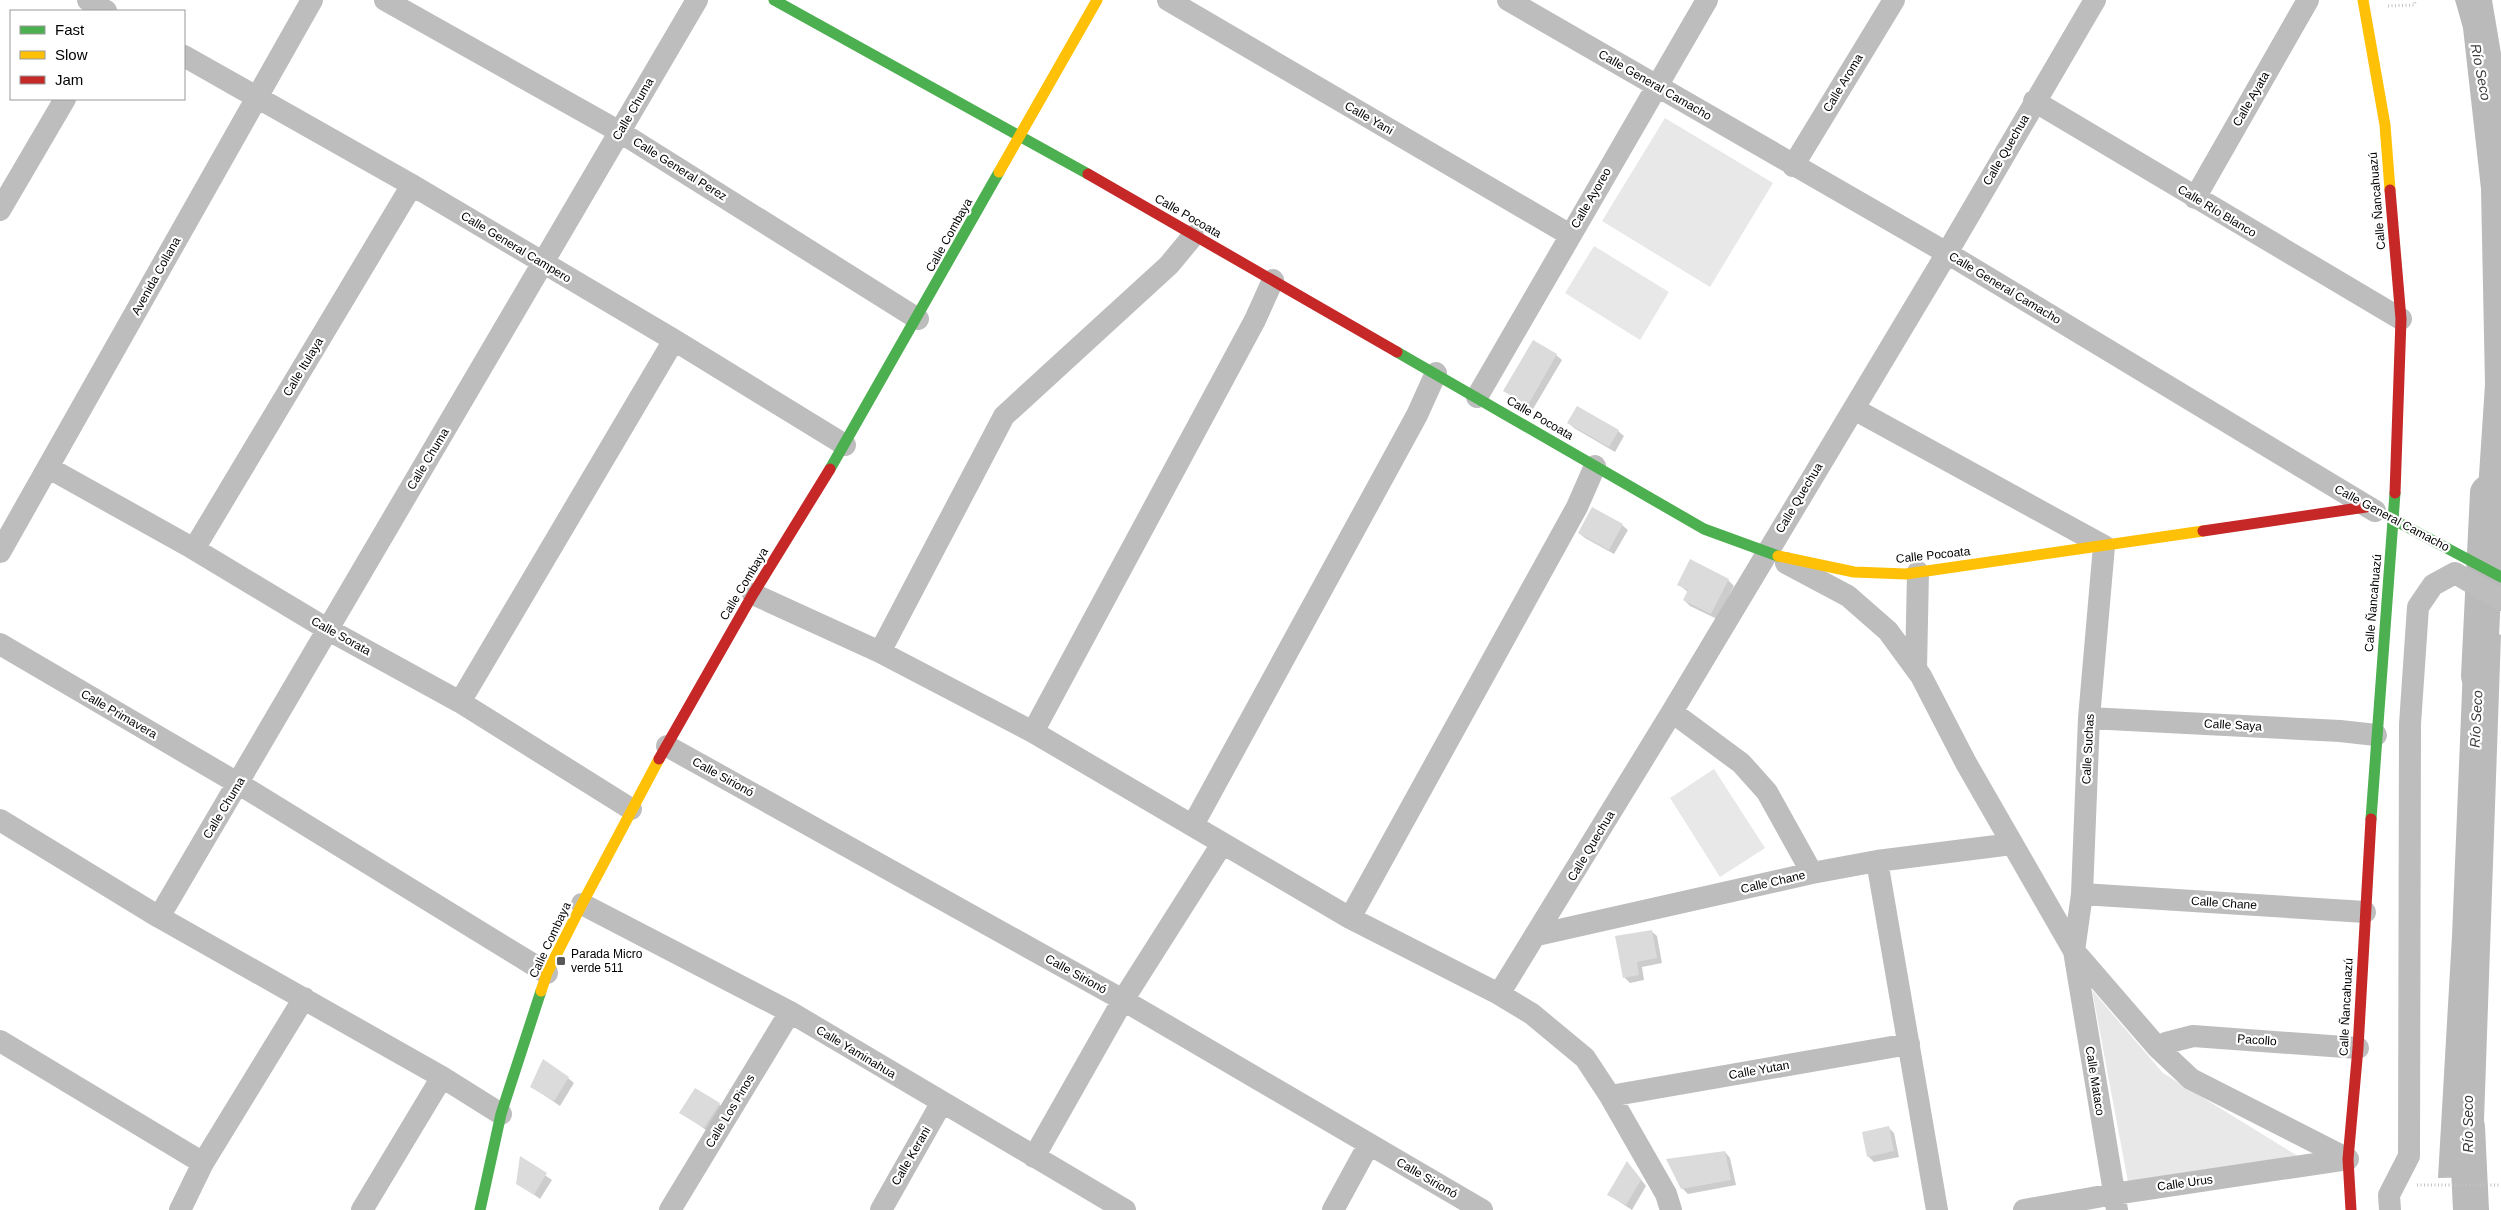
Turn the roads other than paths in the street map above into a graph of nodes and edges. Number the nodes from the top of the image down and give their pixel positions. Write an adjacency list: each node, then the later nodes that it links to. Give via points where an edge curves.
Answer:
1 (88, 0): 14 (street)
2 (312, 0): 17 (street, Avenida Collana)
3 (385, 0): 20 (street, Calle General Perez)
4 (697, 0): 20 (street, Calle Chuma)
5 (774, 0): 21 (street, Calle Pocoata)
6 (1097, 0): 21 (street, Calle Combaya)
7 (1168, 0): 26 (street, Calle Yani)
8 (1707, 0): 16 (street, Calle Ayoreo)
9 (1894, 0): 22 (street, Calle Aroma)
10 (2095, 0): 19 (street, Calle Quechua)
11 (2308, 0): 24 (street, Calle Ayata)
12 (2358, 2): 32 (street, Calle Ñancahuazú, via 2385,125)
13 (1521, 3): 16 (street, Calle General Camacho)
14 (104, 10)
15 (185, 57): 17 (street, Calle General Campero)
16 (1656, 86): 22 (street, Calle General Camacho); 26 (street, Calle Ayoreo)
17 (256, 98): 23 (street, Calle General Campero); 39 (street, Avenida Collana)
18 (64, 100): 25 (street)
19 (2034, 101): 24 (street, Calle Río Blanco); 28 (street, Calle Quechua)
20 (620, 132): 29 (street, Calle Chuma); 31 (street, Calle General Perez)
21 (1020, 135): 27 (street, Calle Pocoata); 31 (street, Calle Combaya)
22 (1793, 166): 28 (street, Calle General Camacho)
23 (412, 185): 29 (street, Calle General Campero); 43 (street, Calle Itulaya)
24 (2195, 198): 32 (street, Calle Río Blanco)
25 (0, 210)
26 (1570, 235): 35 (street, Calle Ayoreo)
27 (1194, 236): 30 (street, Calle Pocoata); 53 (street, via 1169,265 1004,416)
28 (1947, 253): 36 (street, Calle Quechua); 40 (street, Calle General Camacho)
29 (544, 264): 33 (street, Calle General Campero); 51 (street, Calle Chuma)
30 (1273, 280): 34 (street, Calle Pocoata); 58 (street, via 1255,320)
31 (918, 319): 37 (street, Calle Combaya)
32 (2400, 319): 41 (street, Calle Ñancahuazú)
33 (674, 340): 37 (street, Calle General Campero); 55 (street)
34 (1436, 373): 35 (street, Calle Pocoata); 64 (street, via 1417,416)
35 (1477, 397): 38 (street, Calle Pocoata)
36 (1854, 409): 42 (street); 45 (street, Calle Quechua)
37 (845, 445): 49 (street, Calle Combaya)
38 (1595, 466): 45 (street, Calle Pocoata, via 1704,529); 73 (street, via 1577,507)
39 (49, 468): 43 (street, Calle Sorata); 44 (street, Avenida Collana)
40 (2366, 506): 41 (street, Calle General Camacho); 42 (street, Calle Pocoata)
41 (2394, 520): 46 (street, Calle General Camacho); 59 (street, Calle Ñancahuazú)
42 (2104, 546): 47 (street, Calle Pocoata); 57 (street, Calle Suchas)
43 (194, 549): 51 (street, Calle Sorata)
44 (0, 552)
45 (1766, 553): 47 (street, Calle Pocoata, via 1854,572); 54 (street, via 1848,596 1888,631); 56 (street, Calle Quechua)
46 (2457, 563): 48 (street, Calle General Camacho); 50 (street); 106 (street, via 2433,585 2418,607 2410,724 2408,1156 2389,1195)
47 (1918, 572): 54 (street)
48 (2501, 577)
49 (753, 594): 53 (street); 60 (street, Calle Combaya)
50 (2501, 600)
51 (327, 629): 55 (street, Calle Sorata); 61 (street, Calle Chuma)
52 (0, 644): 61 (street, Calle Primavera)
53 (880, 652): 58 (street)
54 (1916, 669): 66 (street)
55 (460, 702): 62 (street, Calle Sorata)
56 (1672, 712): 68 (street, via 1741,762 1767,792); 74 (street, Calle Quechua)
57 (2089, 718): 59 (street, Calle Saya); 69 (street, Calle Suchas)
58 (1033, 732): 64 (street)
59 (2376, 735): 71 (street, Calle Ñancahuazú)
60 (667, 746): 62 (street, Calle Combaya); 79 (street, Calle Sirionó)
61 (239, 784): 72 (street, Calle Chuma); 76 (street, Calle Primavera)
62 (631, 809): 70 (street, Calle Combaya)
63 (0, 820): 72 (street)
64 (1194, 825): 65 (street)
65 (1222, 844): 73 (street); 79 (street)
66 (2012, 844): 67 (street, Calle Chane); 75 (street)
67 (1877, 862): 68 (street, Calle Chane); 82 (street)
68 (1812, 873): 74 (street, Calle Chane)
69 (2082, 894): 71 (street, Calle Chane); 75 (street, Calle Suchas)
70 (582, 904): 76 (street, Calle Combaya); 80 (street, Calle Yaminahua)
71 (2366, 912): 84 (street, Calle Ñancahuazú)
72 (159, 917): 78 (street)
73 (1350, 918): 77 (street)
74 (1537, 935): 77 (street, Calle Quechua)
75 (2074, 951): 83 (street); 93 (street, Calle Mataco)
76 (547, 973): 88 (street, Calle Combaya)
77 (1499, 994): 86 (street, via 1532,1014 1584,1058)
78 (304, 998): 85 (street); 92 (street)
79 (1123, 1000): 89 (street, Calle Sirionó); 90 (street)
80 (790, 1012): 87 (street, Calle Yaminahua); 97 (street, Calle Los Pinos)
81 (0, 1041): 92 (street)
82 (1909, 1044): 86 (street, Calle Yutan); 103 (street)
83 (2158, 1048): 84 (street, Pacollo, via 2193,1036); 91 (street, via 2191,1079)
84 (2358, 1048): 91 (street, Calle Ñancahuazú)
85 (442, 1077): 88 (street); 95 (street)
86 (1610, 1096): 102 (street, via 1666,1194)
87 (942, 1102): 90 (street, Calle Yaminahua); 98 (street, Calle Kerani)
88 (501, 1114): 96 (street, Calle Combaya)
89 (1369, 1144): 100 (street); 101 (street, Calle Sirionó)
90 (1034, 1157): 99 (street, Calle Yaminahua)
91 (2348, 1159): 93 (street, Calle Urus); 105 (street, Calle Ñancahuazú)
92 (203, 1163): 94 (street)
93 (2115, 1202): 104 (street, Calle Urus)
94 (180, 1210)
95 (362, 1210)
96 (480, 1210)
97 (670, 1210)
98 (881, 1210)
99 (1125, 1210)
100 (1333, 1210)
101 (1482, 1210)
102 (1671, 1210)
103 (1937, 1210)
104 (2024, 1210)
105 (2351, 1210)
106 (2390, 1210)

